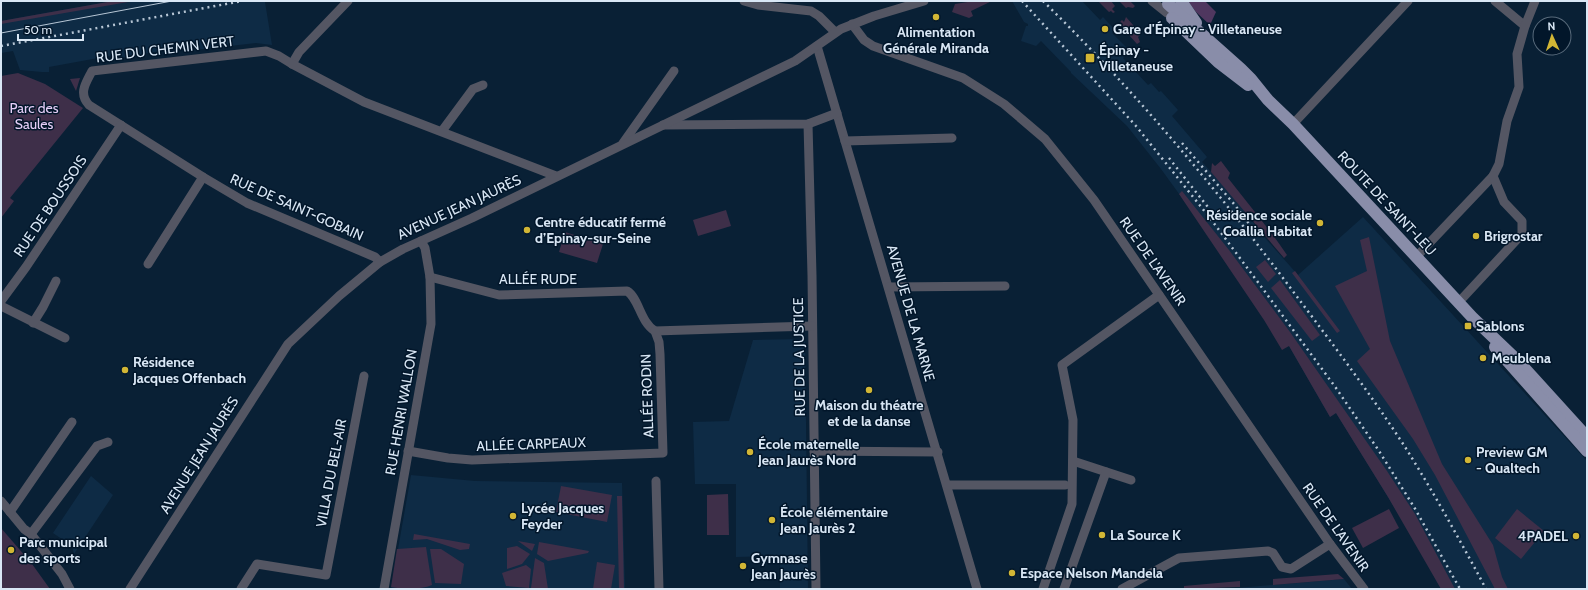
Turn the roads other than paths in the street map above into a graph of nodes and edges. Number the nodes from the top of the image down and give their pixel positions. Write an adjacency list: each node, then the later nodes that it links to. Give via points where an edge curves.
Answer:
1 (348, 1): 14 (street, via 299,52)
2 (744, 1): 11 (street, via 811,11 820,16)
3 (924, 1): 9 (street, AVENUE JEAN JAURÈS)
4 (1181, 1): 12 (main road)
5 (1408, 1): 20 (street)
6 (1495, 1): 10 (street)
7 (1535, 1): 10 (street)
8 (1163, 4): 12 (main road, ROUTE DE SAINT-LEU); 17 (main road, ROUTE DE SAINT-LEU, via 1218,62)
9 (852, 24): 11 (street, AVENUE JEAN JAURÈS); 38 (street, RUE DE L'AVENIR, via 864,40 873,46 963,78 1004,104 1045,139 1094,200)
10 (1525, 26): 28 (street, via 1517,54 1519,87 1507,121 1499,164)
11 (835, 32): 13 (street, AVENUE JEAN JAURÈS)
12 (1210, 41): 17 (main road, ROUTE DE SAINT-LEU, via 1251,79)
13 (816, 46): 18 (street, AVENUE DE LA MARNE); 22 (street, AVENUE JEAN JAURÈS, via 795,61)
14 (292, 64): 21 (street, RUE DU CHEMIN VERT, via 266,51 92,71 83,92 84,99); 23 (street, RUE DU CHEMIN VERT, via 364,102)
15 (674, 71): 26 (street)
16 (483, 84): 23 (street, via 473,89)
17 (1268, 100): 20 (main road, ROUTE DE SAINT-LEU)
18 (836, 113): 19 (street); 25 (street, AVENUE DE LA MARNE)
19 (808, 124): 22 (street); 43 (street, RUE DE LA JUSTICE)
20 (1293, 124): 31 (main road, ROUTE DE SAINT-LEU)
21 (121, 125): 29 (street, RUE DE SAINT-GOBAIN); 39 (street, RUE DE BOUSSOIS)
22 (660, 125): 26 (street, AVENUE JEAN JAURÈS)
23 (442, 131): 27 (street, RUE DU CHEMIN VERT)
24 (952, 138): 25 (street)
25 (845, 141): 37 (street, AVENUE DE LA MARNE)
26 (622, 144): 27 (street, AVENUE JEAN JAURÈS)
27 (556, 176): 30 (street, AVENUE JEAN JAURÈS)
28 (1493, 176): 31 (street); 40 (street, via 1504,202 1522,221 1522,234)
29 (203, 178): 32 (street, RUE DE SAINT-GOBAIN, via 247,202 375,257); 33 (street)
30 (421, 241): 32 (street, AVENUE JEAN JAURÈS); 34 (street, RUE HENRI WALLON, via 425,248)
31 (1416, 257): 40 (main road, ROUTE DE SAINT-LEU)
32 (380, 262): 66 (street, AVENUE JEAN JAURÈS, via 339,296 284,348)
33 (148, 264)
34 (430, 277): 44 (street, ALLÉE RUDE, via 499,295 624,291 630,293 648,327); 50 (street, RUE HENRI WALLON, via 431,324)
35 (56, 281): 42 (street)
36 (1005, 286): 37 (street)
37 (889, 287): 53 (street, AVENUE DE LA MARNE)
38 (1159, 295): 55 (street, via 1062,365 1073,420); 64 (street, RUE DE L'AVENIR)
39 (1, 301)
40 (1458, 303): 48 (main road, ROUTE DE SAINT-LEU, via 1482,328 1497,351)
41 (1, 306): 42 (street)
42 (33, 323): 45 (street)
43 (812, 326): 44 (street); 51 (street, RUE DE LA JUSTICE)
44 (655, 331): 54 (street, ALLÉE RODIN, via 660,354 663,454)
45 (65, 338)
46 (364, 376): 67 (street, VILLA DU BEL-AIR, via 326,575 257,564)
47 (72, 422): 62 (street)
48 (1583, 434): 52 (main road, ROUTE DE SAINT-LEU)
49 (108, 442): 63 (street, via 97,446)
50 (408, 451): 54 (street, ALLÉE CARPEAUX, via 472,460); 68 (street, RUE HENRI WALLON)
51 (814, 451): 53 (street); 70 (street, RUE DE LA JUSTICE)
52 (1587, 451)
53 (938, 452): 59 (street, AVENUE DE LA MARNE)
54 (655, 454)
55 (1073, 461): 56 (street); 72 (street, via 1072,504)
56 (1106, 472): 57 (street); 73 (street)
57 (1131, 480)
58 (656, 481): 69 (street)
59 (948, 485): 60 (street); 71 (street, AVENUE DE LA MARNE)
60 (1065, 485)
61 (1, 500): 62 (street)
62 (10, 512): 63 (street)
63 (31, 534): 65 (street, via 62,574)
64 (1330, 544): 74 (street, via 1291,569 1282,567 1273,553 1268,551 1179,558); 75 (street, RUE DE L'AVENIR)
65 (70, 589)
66 (130, 589)
67 (241, 589)
68 (384, 589)
69 (659, 589)
70 (816, 589)
71 (977, 589)
72 (1043, 589)
73 (1064, 589)
74 (1122, 589)
75 (1364, 589)

